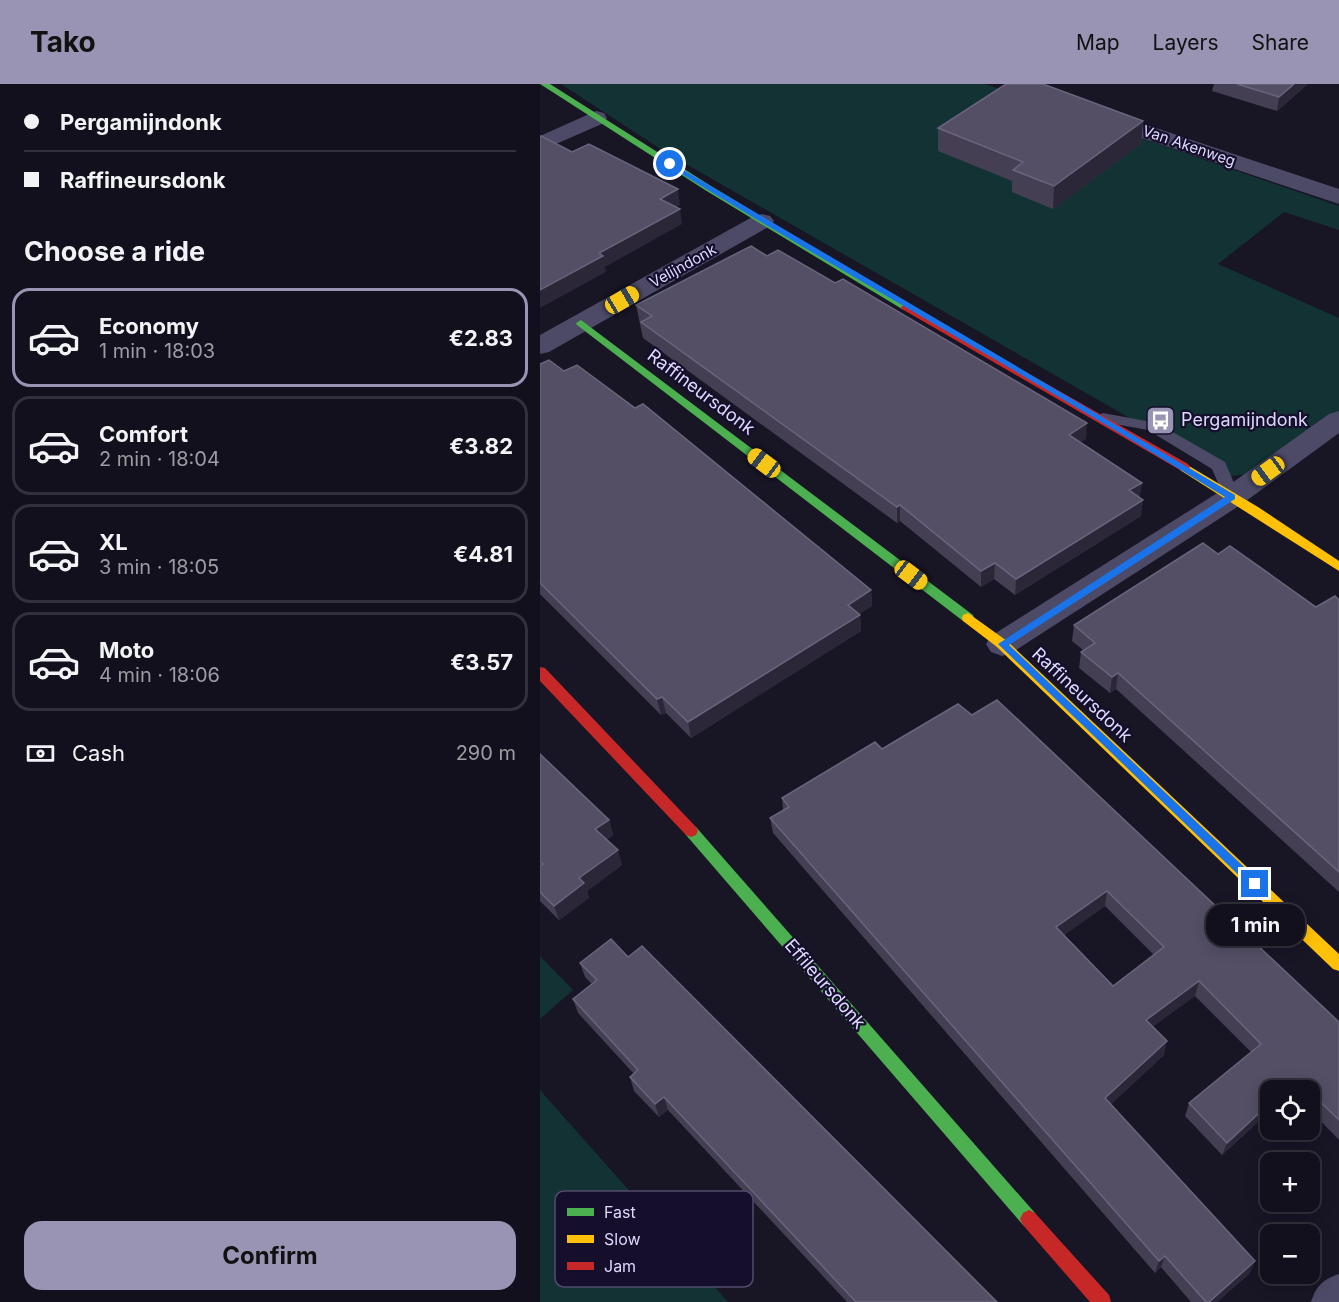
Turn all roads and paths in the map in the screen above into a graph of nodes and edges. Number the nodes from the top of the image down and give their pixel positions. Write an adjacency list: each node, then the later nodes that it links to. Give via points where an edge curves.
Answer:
1 (544, 84): 3 (street)
2 (1082, 110): 5 (street, Van Akenweg)
3 (596, 118): 4 (street); 6 (street)
4 (540, 144)
5 (1339, 197)
6 (762, 221): 7 (street, Velijndonk); 9 (street)
7 (581, 323): 8 (street, Velijndonk); 13 (street, Raffineursdonk)
8 (540, 346)
9 (1101, 418): 11 (lane, via 1152,426 1219,466)
10 (1339, 420): 11 (street)
11 (1232, 497): 12 (street); 13 (street)
12 (1339, 567)
13 (1002, 644): 15 (street, Raffineursdonk)
14 (540, 672): 17 (street, Effileursdonk, via 674,811)
15 (1339, 964)
16 (1339, 1296): 18 (street)
17 (1102, 1302)
18 (1333, 1302)

